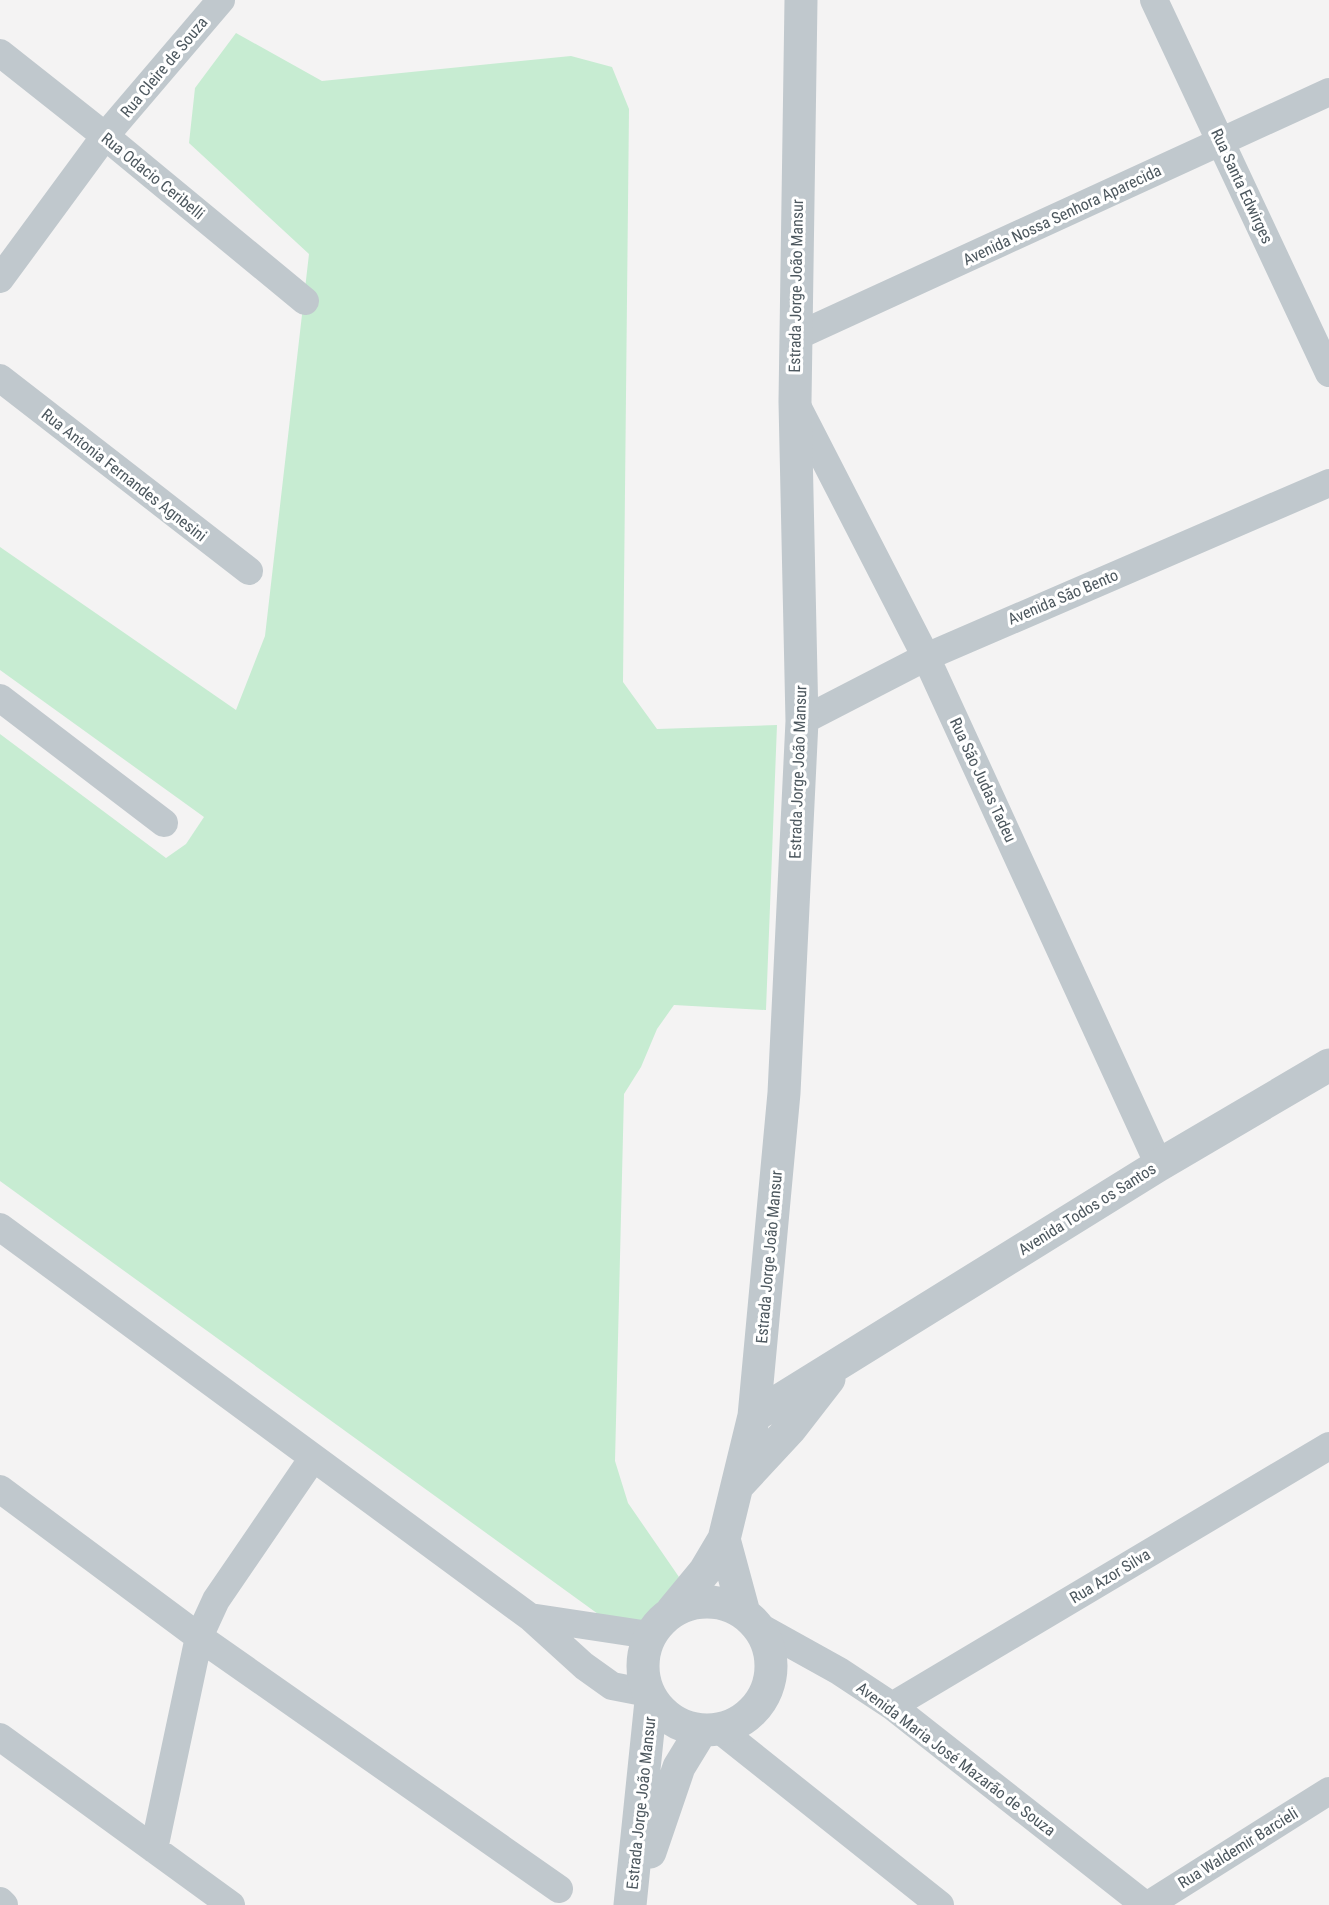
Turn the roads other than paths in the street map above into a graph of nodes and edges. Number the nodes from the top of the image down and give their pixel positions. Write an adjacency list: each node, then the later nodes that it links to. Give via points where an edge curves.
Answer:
1 (221, 0): 6 (street, Rua Cleire de Souza)
2 (801, 0): 10 (street, Estrada Jorge João Mansur)
3 (1154, 0): 7 (street, Rua Santa Edwirges)
4 (0, 54): 6 (street, Rua Odacio Ceribelli)
5 (1329, 92): 7 (street, Avenida Nossa Senhora Aparecida)
6 (105, 136): 8 (street, Rua Cleire de Souza); 9 (street, Rua Odacio Ceribelli)
7 (1221, 141): 10 (street, Avenida Nossa Senhora Aparecida); 11 (street, Rua Santa Edwirges)
8 (0, 279)
9 (305, 300)
10 (795, 337): 13 (street, Estrada Jorge João Mansur)
11 (1329, 373)
12 (0, 378): 15 (street, Rua Antonia Fernandes Agnesini)
13 (795, 402): 16 (street, Rua São Judas Tadeu); 18 (street, Estrada Jorge João Mansur)
14 (1329, 483): 16 (street, Avenida São Bento)
15 (249, 571)
16 (926, 657): 18 (street, Avenida São Bento); 21 (street, Rua São Judas Tadeu)
17 (0, 698): 19 (street)
18 (802, 721): 24 (street, Estrada Jorge João Mansur, via 784,1093)
19 (164, 823)
20 (1329, 1065): 21 (street, Avenida Todos os Santos)
21 (1159, 1165): 23 (street, Avenida Todos os Santos)
22 (0, 1227): 26 (street)
23 (848, 1358): 24 (street, Avenida Todos os Santos); 27 (street, Avenida Todos os Santos)
24 (754, 1416): 27 (street, Estrada Jorge João Mansur)
25 (1329, 1446): 36 (street, Rua Azor Silva)
26 (313, 1458): 31 (street); 34 (street, via 216,1600)
27 (736, 1487): 29 (street, Estrada Jorge João Mansur)
28 (0, 1489): 34 (street)
29 (724, 1539): 30 (street, Estrada Jorge João Mansur, via 705,1571); 32 (street, Estrada Jorge João Mansur)
30 (672, 1611): 32 (street, via 689,1603 708,1601 727,1604); 33 (street)
31 (530, 1617): 33 (street); 35 (street, via 612,1686)
32 (751, 1619): 36 (street, Avenida Maria José Mazarão de Souza); 37 (street, via 767,1642 771,1660 764,1697 738,1723)
33 (649, 1635): 35 (street, via 645,1671)
34 (200, 1637): 40 (street); 41 (street)
35 (650, 1697): 37 (street, via 665,1716 681,1726); 45 (street, Estrada Jorge João Mansur)
36 (892, 1706): 47 (street, Avenida Maria José Mazarão de Souza)
37 (710, 1730): 45 (street, Estrada Jorge João Mansur, via 679,1767); 46 (street)
38 (0, 1737): 40 (street)
39 (1329, 1791): 47 (street, Rua Waldemir Barcieli)
40 (154, 1849): 44 (street)
41 (558, 1888)
42 (0, 1901): 43 (street)
43 (4, 1905)
44 (231, 1905)
45 (631, 1905)
46 (940, 1905)
47 (1146, 1905)

